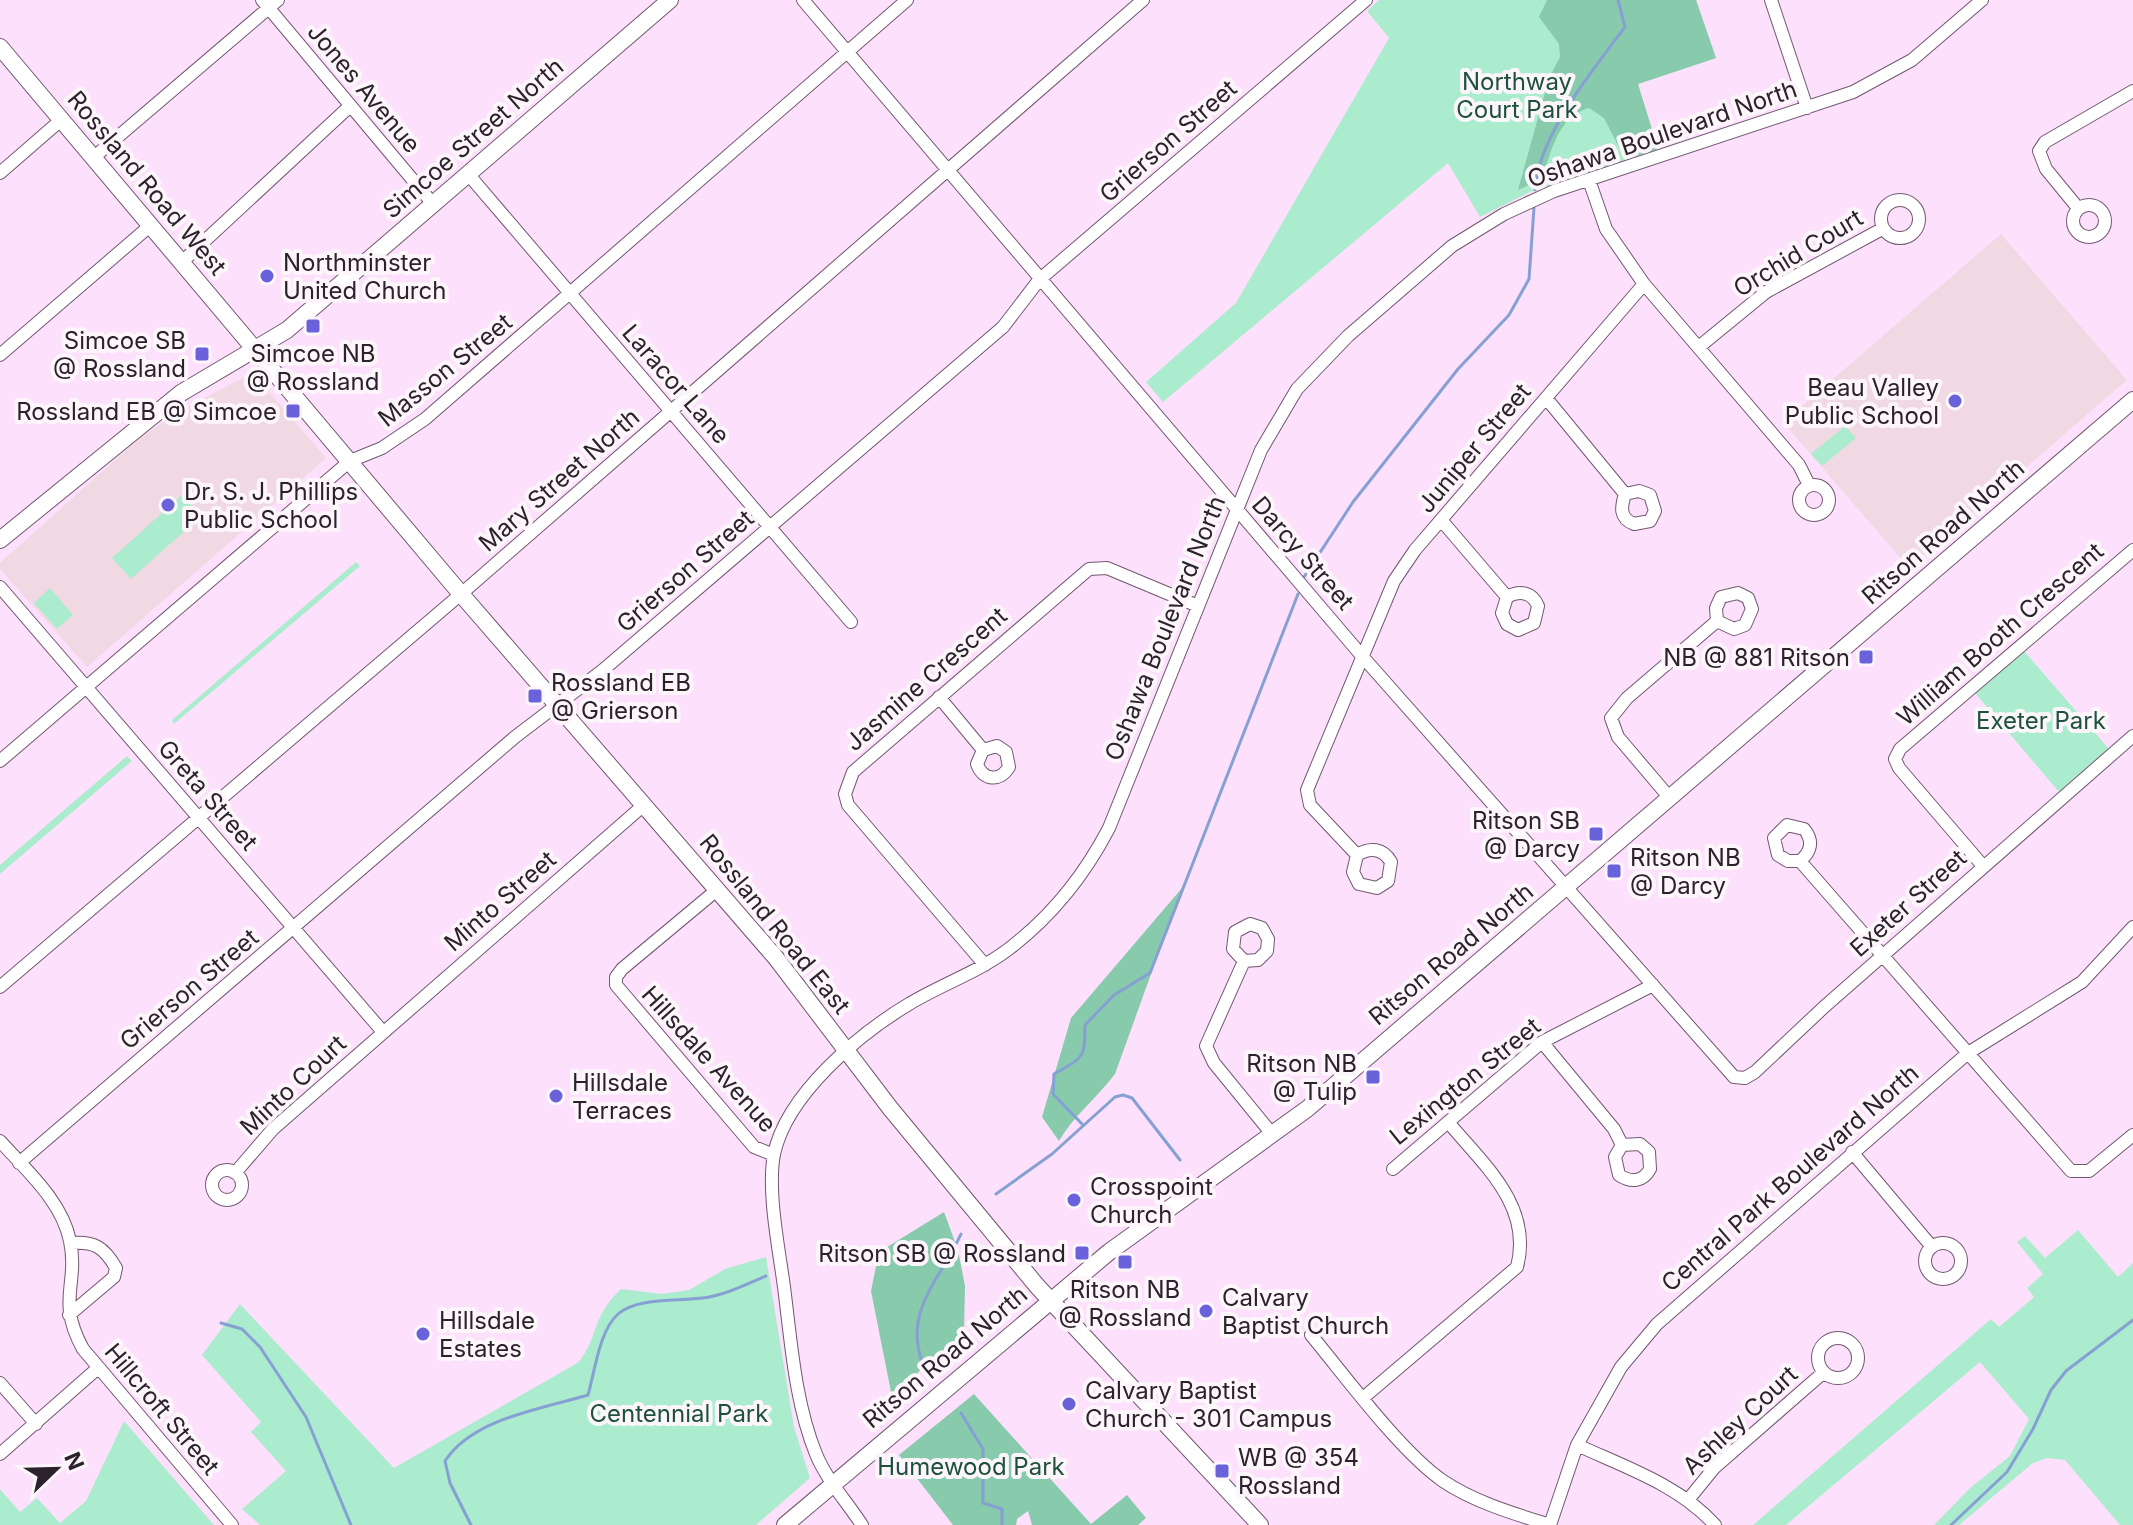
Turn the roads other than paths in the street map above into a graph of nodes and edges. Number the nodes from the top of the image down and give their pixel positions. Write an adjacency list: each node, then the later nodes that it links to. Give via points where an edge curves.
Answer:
1 (670, 0): 18 (main road, Simcoe Street North)
2 (803, 0): 10 (street, Darcy Street)
3 (907, 0): 10 (street, Masson Street)
4 (1143, 0): 16 (street, Mary Street North)
5 (1366, 0): 25 (street, Grierson Street)
6 (1771, 0): 13 (street)
7 (1982, 0): 13 (street, Oshawa Boulevard North, via 1912,60 1880,80)
8 (269, 3): 12 (street, Jones Avenue); 15 (street)
9 (0, 47): 14 (main road, Rossland Road West)
10 (847, 53): 16 (street, Darcy Street); 27 (street, Masson Street)
11 (2133, 91): 21 (street, via 2045,142 2039,151 2046,169)
12 (350, 106): 20 (street, Jones Avenue); 24 (street)
13 (1807, 108): 19 (street, Oshawa Boulevard North)
14 (61, 120): 15 (main road, Rossland Road West); 17 (street)
15 (93, 158): 22 (main road, Rossland Road West)
16 (946, 170): 25 (street, Darcy Street); 33 (street, Mary Street North)
17 (0, 173)
18 (468, 174): 20 (main road, Simcoe Street North); 27 (street, Laracor Lane)
19 (1589, 180): 26 (street, via 1606,229); 37 (street, Oshawa Boulevard North, via 1534,199 1472,232 1348,336 1310,373 1280,415)
20 (433, 204): 29 (main road, Simcoe Street North)
21 (2078, 208)
22 (151, 225): 24 (main road, Rossland Road West); 30 (street)
23 (1882, 229): 28 (street, Orchid Court, via 1766,292)
24 (183, 261): 29 (main road, Rossland Road West)
25 (1039, 280): 37 (street, Darcy Street); 39 (street, Grierson Street, via 1003,327)
26 (1644, 284): 28 (street); 31 (street, Juniper Street)
27 (570, 296): 33 (street, Laracor Lane); 34 (street, Masson Street, via 416,426)
28 (1700, 346): 35 (street, via 1799,465)
29 (256, 351): 34 (main road, Rossland Road East); 40 (main road, Simcoe Street North, via 181,393)
30 (0, 355)
31 (1546, 398): 36 (street); 38 (street, Juniper Street)
32 (2133, 400): 55 (main road, Ritson Road North)
33 (671, 411): 39 (street, Laracor Lane); 43 (street, Mary Street North)
34 (350, 461): 43 (main road, Rossland Road East); 49 (street, Masson Street)
35 (1809, 485)
36 (1625, 494)
37 (1237, 510): 45 (street, Oshawa Boulevard North); 48 (street, Darcy Street)
38 (1442, 521): 44 (street); 48 (street, Juniper Street, via 1394,581)
39 (771, 526): 47 (street, Laracor Lane); 51 (street, Grierson Street)
40 (0, 540)
41 (2133, 550): 60 (street, William Booth Crescent, via 1900,749 1895,759)
42 (0, 587): 49 (street, Greta Street)
43 (461, 594): 51 (main road, Rossland Road East); 57 (street, Mary Street North)
44 (1507, 597)
45 (1198, 606): 50 (street, Jasmine Crescent, via 1107,568 1089,569); 67 (street, Oshawa Boulevard North, via 1091,863 1033,930)
46 (1717, 621): 55 (street, via 1611,718 1618,737)
47 (851, 622)
48 (1362, 656): 58 (street, Juniper Street, via 1307,790 1310,805); 61 (street, Darcy Street)
49 (87, 687): 54 (street, Masson Street); 57 (street, Greta Street)
50 (939, 697): 53 (street); 67 (street, Jasmine Crescent, via 853,772 845,794 856,814)
51 (557, 704): 56 (main road, Rossland Road East); 64 (street, Grierson Street)
52 (2133, 736): 60 (street, Exeter Street)
53 (983, 750)
54 (0, 761)
55 (1669, 797): 61 (main road, Ritson Road North)
56 (645, 804): 62 (main road, Rossland Road East); 70 (street, Minto Street)
57 (199, 818): 64 (street, Greta Street); 69 (street, Mary Street North)
58 (1357, 855)
59 (1800, 861): 65 (street)
60 (1983, 866): 65 (street, Exeter Street)
61 (1567, 888): 68 (street, Darcy Street); 76 (main road, Ritson Road North)
62 (718, 889): 72 (main road, Rossland Road East); 81 (street, Hillsdale Avenue, via 622,969 616,985 754,1147)
63 (2133, 927): 73 (street, Central Park Boulevard North, via 2082,982)
64 (295, 928): 70 (street, Greta Street); 82 (street, Grierson Street)
65 (1882, 957): 73 (street); 74 (street, Exeter Street, via 1745,1078 1734,1077)
66 (1244, 961): 76 (street, via 1206,1046)
67 (985, 965): 72 (street, Oshawa Boulevard North, via 907,1005)
68 (1653, 985): 71 (street, Lexington Street); 74 (street, Darcy Street)
69 (0, 987)
70 (383, 1032): 84 (street, Minto Court, via 273,1129)
71 (1542, 1042): 75 (street, Lexington Street); 79 (street)
72 (847, 1052): 81 (street, Oshawa Boulevard North, via 797,1104); 87 (main road, Rossland Road East)
73 (1968, 1053): 77 (street, via 2071,1171 2089,1171); 80 (street, Central Park Boulevard North)
74 (1714, 1055)
75 (1448, 1122): 83 (street, Lexington Street); 93 (street, via 1508,1193 1523,1245 1517,1267)
76 (1272, 1134): 87 (main road, Ritson Road North)
77 (2133, 1135)
78 (0, 1141): 82 (street, Hillcroft Street)
79 (1622, 1145)
80 (1852, 1152): 86 (street); 95 (street, Central Park Boulevard North, via 1657,1324 1621,1367)
81 (774, 1155): 97 (street, Oshawa Boulevard North, via 778,1245 803,1406 815,1453)
82 (19, 1163): 85 (street, Hillcroft Street, via 56,1207)
83 (1393, 1169)
84 (235, 1173)
85 (71, 1243): 88 (street, Hillcroft Street); 88 (street, via 91,1241 116,1268 114,1277)
86 (1932, 1247)
87 (1049, 1300): 97 (main road, Ritson Road North); 102 (main road, Rossland Road East)
88 (69, 1315): 90 (street, Hillcroft Street, via 83,1349)
89 (1311, 1335): 93 (street)
90 (98, 1368): 94 (street); 99 (street, Hillcroft Street)
91 (1824, 1372): 98 (street, Ashley Court, via 1714,1468)
92 (0, 1383): 94 (street)
93 (1363, 1398): 103 (street, via 1443,1481)
94 (36, 1424): 96 (street)
95 (1577, 1445): 98 (street); 103 (street, Central Park Boulevard North)
96 (0, 1454)
97 (833, 1483): 100 (main road, Ritson Road North); 101 (street, Oshawa Boulevard North)
98 (1688, 1500): 104 (street)
99 (232, 1525)
100 (785, 1525)
101 (862, 1525)
102 (1260, 1525)
103 (1550, 1525)
104 (1715, 1525)

